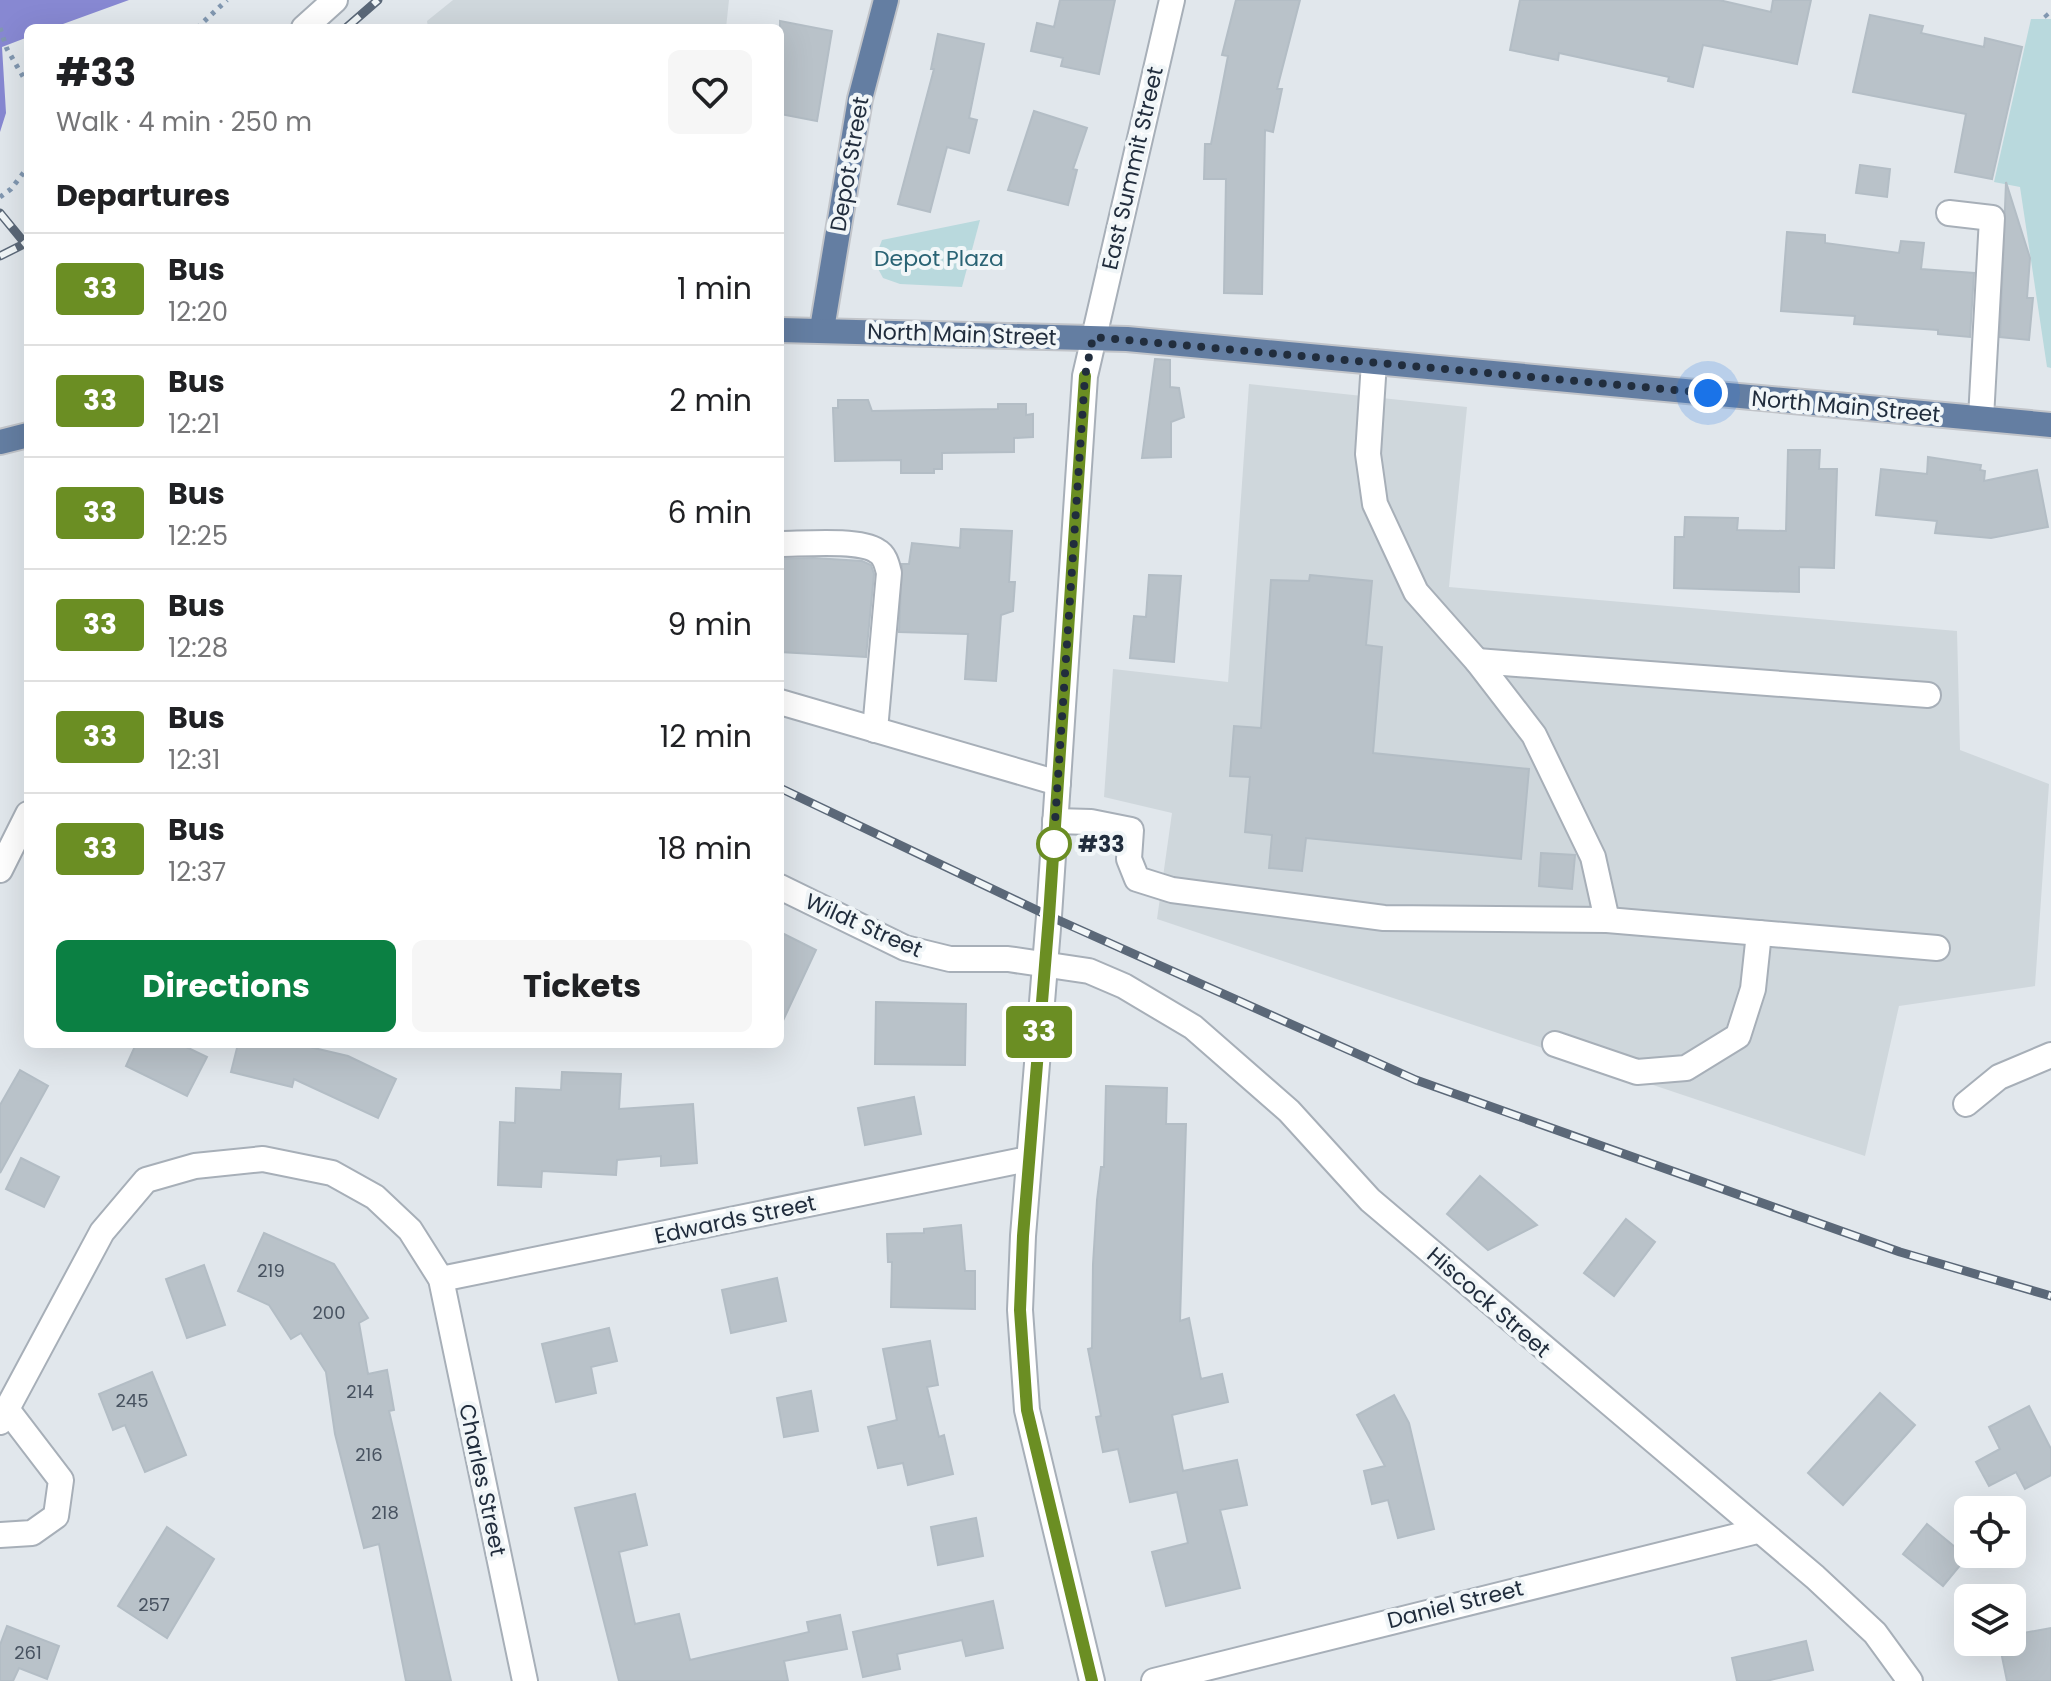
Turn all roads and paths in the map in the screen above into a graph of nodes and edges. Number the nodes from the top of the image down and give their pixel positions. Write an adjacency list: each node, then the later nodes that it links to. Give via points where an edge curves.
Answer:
1 (227, 0): 7 (path)
2 (335, 0): 8 (street)
3 (886, 0): 14 (main road, Depot Street, via 860,99)
4 (1172, 0): 16 (street, East Summit Street)
5 (2045, 14): 6 (path)
6 (2051, 21)
7 (201, 24)
8 (308, 24)
9 (0, 28): 10 (path)
10 (24, 78)
11 (24, 172): 12 (path)
12 (0, 197)
13 (1949, 213): 18 (street, via 1992,218)
14 (822, 329): 15 (main road, North Main Street); 16 (main road, North Main Street)
15 (784, 330)
16 (1093, 337): 17 (main road, North Main Street); 27 (street, East Summit Street, via 1085,376)
17 (1374, 362): 18 (main road, North Main Street); 23 (street, via 1368,454 1375,504 1416,592)
18 (1981, 418): 19 (main road, North Main Street)
19 (2051, 425)
20 (24, 436): 21 (main road)
21 (0, 442)
22 (784, 544): 26 (street, via 856,546 877,551 886,560)
23 (1477, 661): 24 (street); 32 (street, via 1534,735 1593,857)
24 (1928, 695)
25 (784, 703): 26 (street)
26 (875, 730): 27 (street)
27 (1058, 783): 28 (street, East Summit Street)
28 (1055, 821): 32 (street, via 1131,830 1129,859 1137,879 1172,890 1384,918); 35 (street, East Summit Street)
29 (24, 822): 30 (street)
30 (0, 870)
31 (784, 889): 35 (street, Wildt Street, via 924,954)
32 (1607, 920): 33 (street)
33 (1759, 933): 34 (street); 36 (street, via 1753,989 1738,1036 1686,1068 1637,1072)
34 (1937, 948)
35 (1045, 963): 39 (street, East Summit Street); 42 (street, Hiscock Street, via 1089,971 1124,986 1193,1027 1289,1111 1370,1200)
36 (1555, 1044)
37 (2051, 1055): 38 (street, via 1999,1077)
38 (1966, 1104)
39 (1028, 1159): 40 (street, Edwards Street); 45 (street, East Summit Street, via 1020,1310 1027,1410)
40 (441, 1279): 41 (street, via 410,1230 375,1197 332,1173 263,1159 195,1166 146,1180 102,1232); 44 (street, Charles Street)
41 (3, 1415): 43 (street, via 61,1480 56,1516 32,1533)
42 (1757, 1531): 46 (street, Daniel Street); 47 (street, Hiscock Street, via 1875,1633)
43 (0, 1535)
44 (525, 1681)
45 (1092, 1681)
46 (1154, 1681)
47 (1910, 1681)

